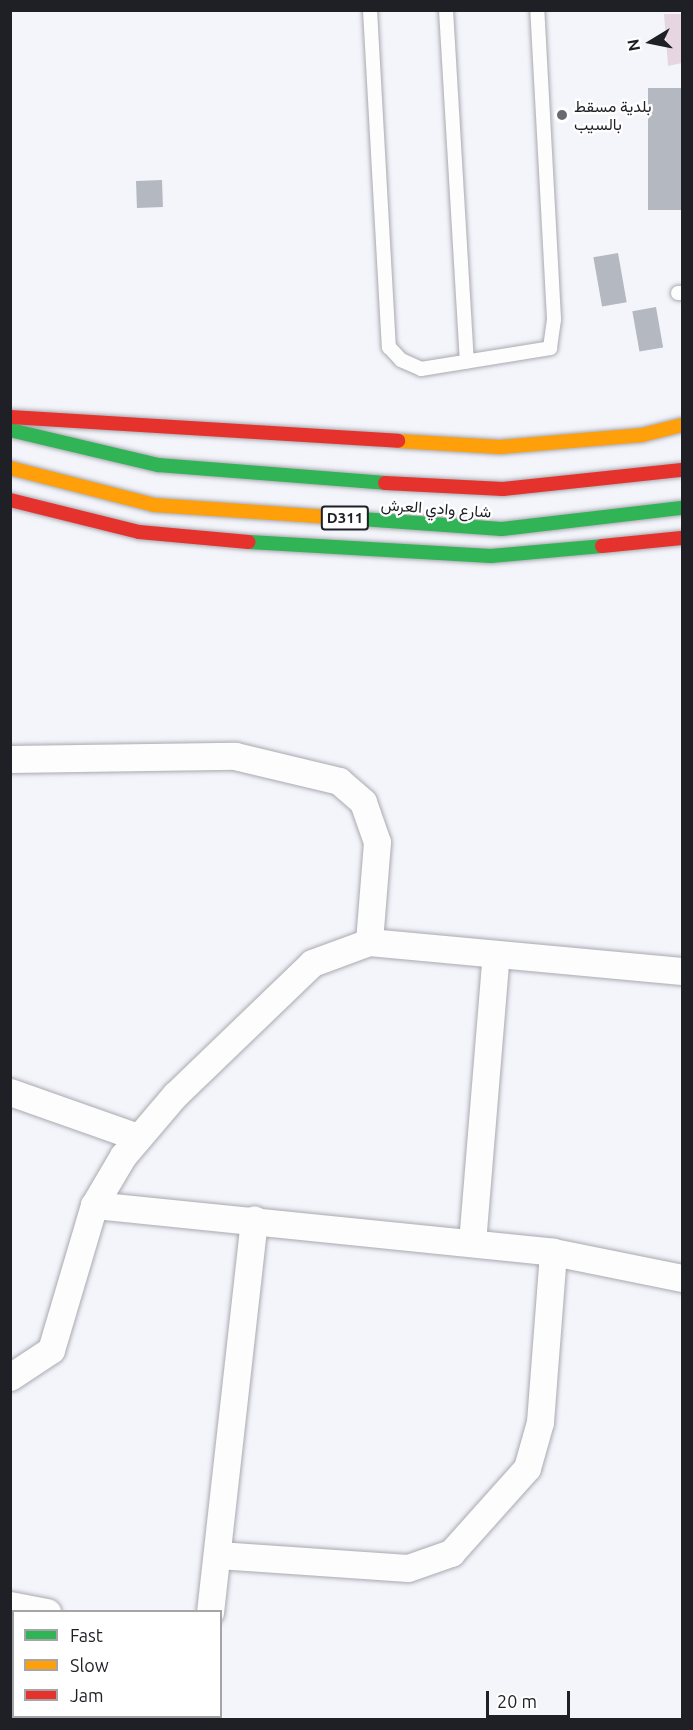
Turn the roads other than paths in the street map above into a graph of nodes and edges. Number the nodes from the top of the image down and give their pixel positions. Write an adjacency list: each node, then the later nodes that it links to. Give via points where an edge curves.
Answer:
1 (370, 10): 4 (lane, via 389,347 401,360 421,369)
2 (446, 10): 4 (lane)
3 (537, 10): 4 (lane, via 554,320 550,348)
4 (467, 361)
5 (10, 417): 6 (main road, via 500,447 642,435)
6 (682, 424)
7 (10, 430): 9 (main road, شارع وادي العرش / D311, via 158,465 332,480 503,489)
8 (10, 468): 11 (main road, شارع وادي العرش / D311, via 154,506 502,529)
9 (682, 470)
10 (10, 500): 12 (main road, via 140,532 324,548 491,556)
11 (682, 508)
12 (682, 538)
13 (10, 759): 14 (street, via 235,756 339,781 363,802 377,842)
14 (369, 942): 15 (street); 18 (street, via 312,963 175,1095)
15 (496, 954): 16 (street); 21 (street)
16 (682, 971)
17 (10, 1092): 18 (street)
18 (138, 1137): 19 (street)
19 (94, 1205): 20 (street); 24 (street, via 51,1350)
20 (254, 1219): 21 (street); 25 (street)
21 (472, 1243): 22 (street)
22 (553, 1252): 23 (street); 25 (street, via 540,1422 527,1468 452,1553 408,1568)
23 (682, 1278)
24 (10, 1377)
25 (218, 1554): 28 (street)
26 (10, 1605): 27 (street)
27 (41, 1610)
28 (210, 1610)

